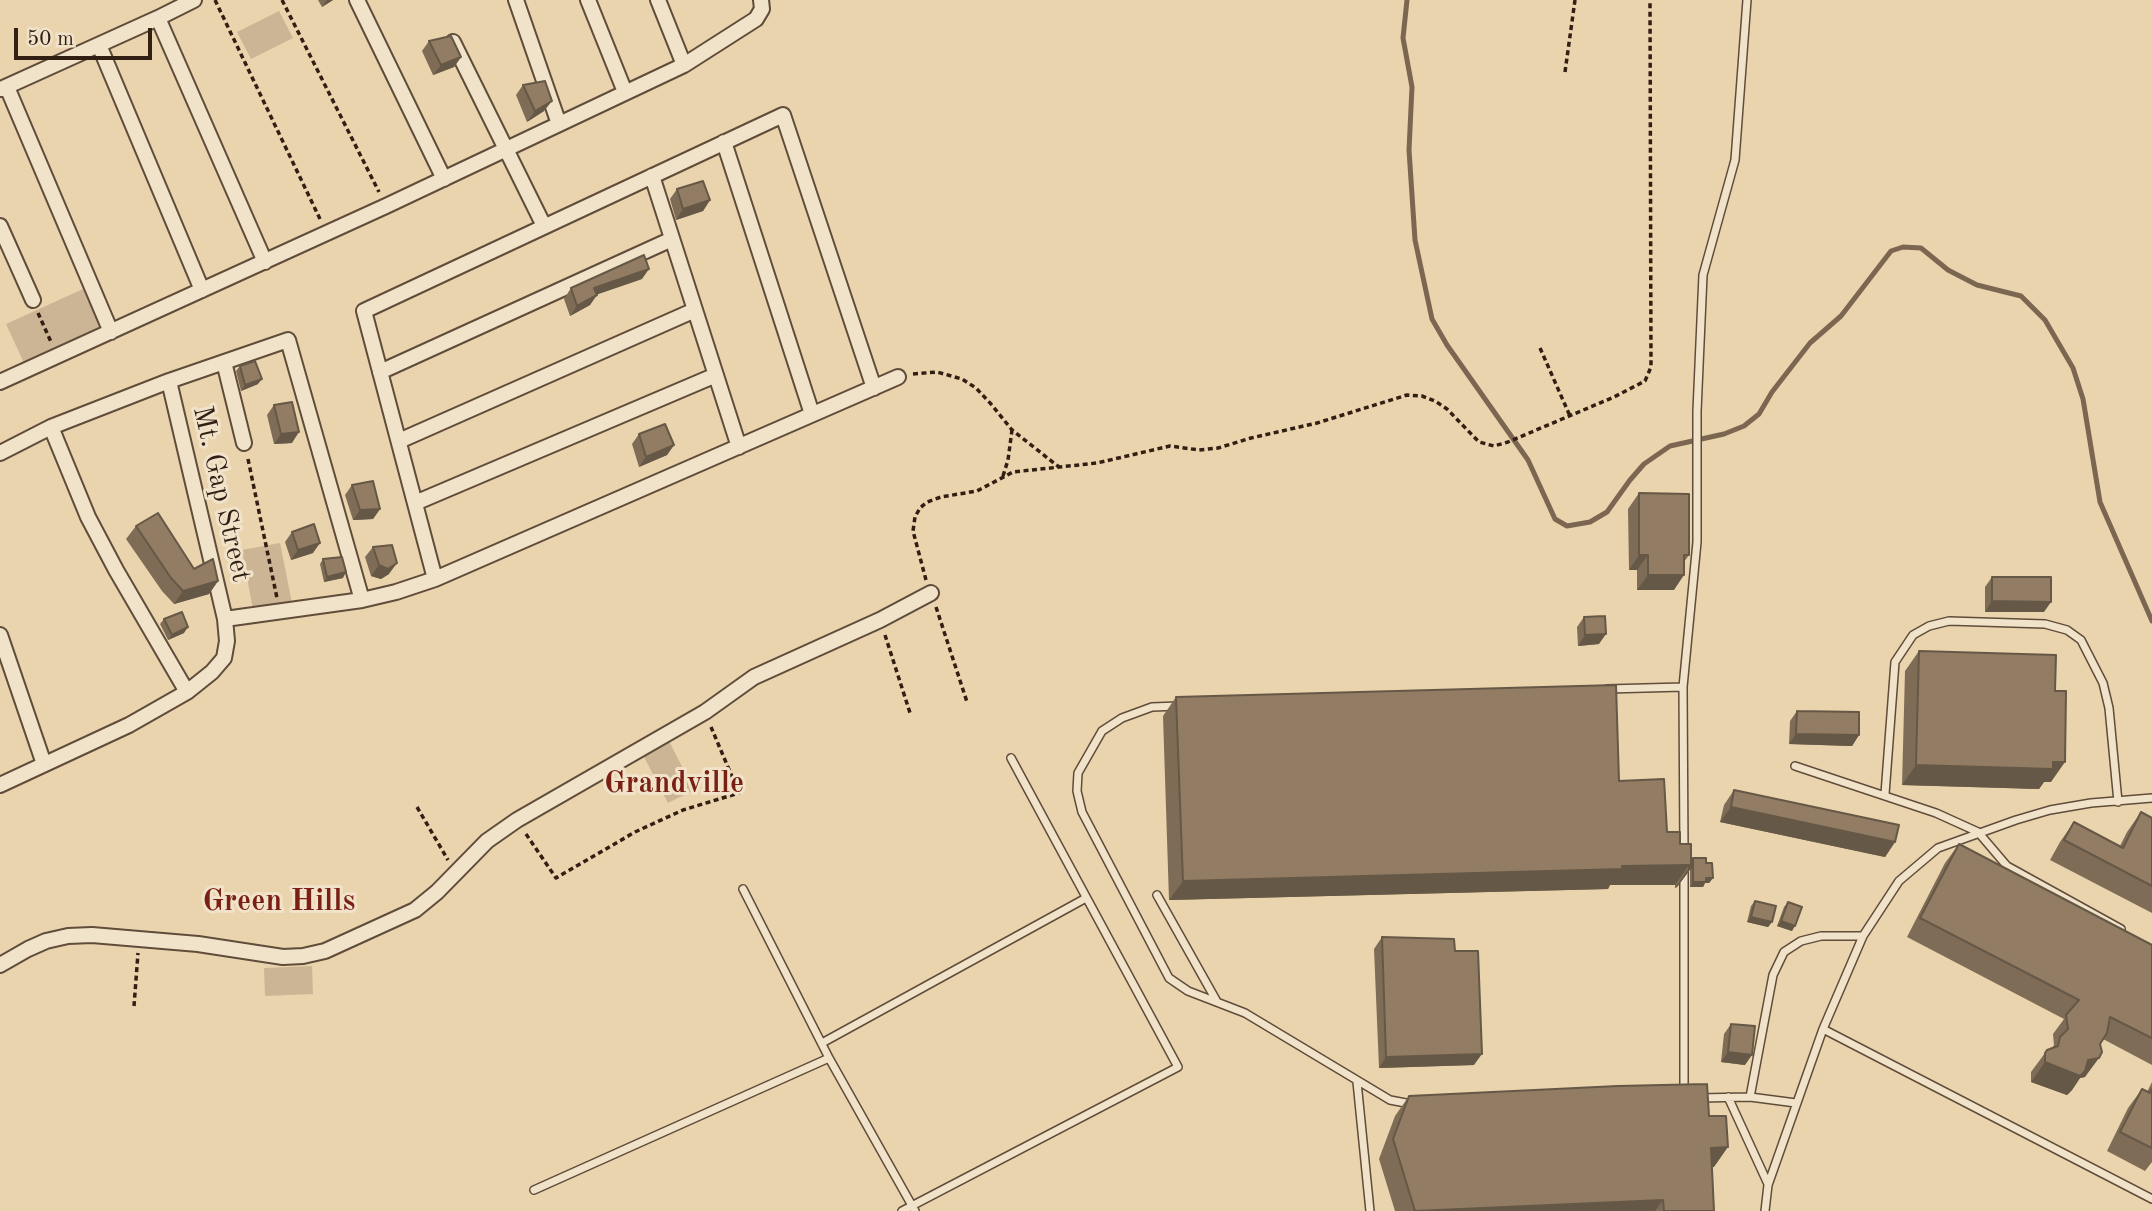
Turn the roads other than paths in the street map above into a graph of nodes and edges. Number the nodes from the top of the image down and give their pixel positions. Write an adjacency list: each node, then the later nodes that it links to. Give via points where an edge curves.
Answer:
1 (194, 0): 8 (street)
2 (356, 0): 18 (street)
3 (516, 0): 14 (street)
4 (588, 0): 13 (street)
5 (658, 0): 11 (street)
6 (761, 0): 11 (street, via 756,19)
7 (1748, 0): 46 (lane, via 1735,160 1703,275 1697,542)
8 (158, 18): 10 (street); 22 (street)
9 (450, 38): 16 (street)
10 (99, 45): 12 (street); 23 (street)
11 (684, 65): 13 (street)
12 (4, 88): 26 (street)
13 (625, 92): 14 (street)
14 (559, 124): 16 (street)
15 (724, 142): 17 (street); 33 (street, via 783,115); 34 (street)
16 (504, 150): 18 (street); 20 (street)
17 (652, 176): 20 (street); 21 (street)
18 (443, 179): 22 (street)
19 (0, 226): 24 (street)
20 (544, 226): 28 (street, via 364,311)
21 (672, 239): 25 (street); 28 (street)
22 (265, 262): 23 (street)
23 (202, 290): 26 (street)
24 (35, 305)
25 (695, 310): 29 (street); 36 (street)
26 (111, 332): 32 (street)
27 (224, 362): 31 (street); 37 (street); 43 (street, via 289,340)
28 (380, 372): 36 (street)
29 (716, 375): 38 (street); 40 (street)
30 (898, 377): 33 (street)
31 (169, 381): 35 (street); 44 (street, Mt. Gap Street)
32 (0, 382)
33 (874, 388): 34 (street)
34 (812, 414): 38 (street)
35 (51, 427): 39 (street); 48 (street, via 88,517)
36 (399, 441): 40 (street)
37 (244, 443)
38 (739, 447): 41 (street)
39 (0, 453)
40 (415, 503): 41 (street)
41 (435, 579): 43 (street)
42 (931, 593): 63 (street, via 754,677 705,712 517,820 487,841 415,910 325,951 303,956 262,955 198,944 68,936 28,948)
43 (362, 600): 44 (street)
44 (225, 619): 48 (street, Mt. Gap Street, via 224,658)
45 (0, 635): 51 (street)
46 (1683, 687): 47 (lane); 72 (lane)
47 (1601, 690)
48 (187, 692): 51 (street, Mt. Gap Street)
49 (1192, 705): 64 (lane, via 1152,707 1102,731 1078,773 1077,791 1082,811 1169,978 1188,991)
50 (1011, 758): 60 (lane)
51 (44, 764): 53 (street, Mt. Gap Street)
52 (1795, 766): 54 (lane)
53 (0, 785)
54 (1885, 794): 56 (lane, via 1895,662 1913,635 1950,621 2045,624 2067,629 2081,640 2103,684); 57 (lane)
55 (2152, 798): 56 (lane)
56 (2119, 802): 57 (lane, via 2050,810)
57 (1978, 832): 61 (lane, via 2007,866); 62 (lane, via 1938,848 1920,861 1899,881)
58 (743, 889): 66 (lane)
59 (1157, 895): 64 (lane)
60 (1086, 898): 66 (lane); 78 (lane, via 1178,1067)
61 (2128, 932)
62 (1863, 936): 65 (lane); 70 (lane, via 1821,936 1784,952 1773,975)
63 (0, 965)
64 (1217, 1000): 68 (lane)
65 (1823, 1029): 73 (lane); 77 (lane)
66 (822, 1043): 67 (lane)
67 (830, 1058): 76 (lane); 78 (lane)
68 (1357, 1082): 74 (lane, via 1390,1100); 80 (lane)
69 (1728, 1097): 70 (lane); 72 (lane); 75 (lane)
70 (1750, 1097): 73 (lane)
71 (1674, 1098): 72 (lane)
72 (1684, 1098)
73 (1796, 1103): 75 (lane)
74 (1426, 1104)
75 (1768, 1185): 81 (lane)
76 (534, 1190)
77 (2152, 1199)
78 (914, 1208): 79 (lane)
79 (902, 1211)
80 (1370, 1211)
81 (1765, 1211)

